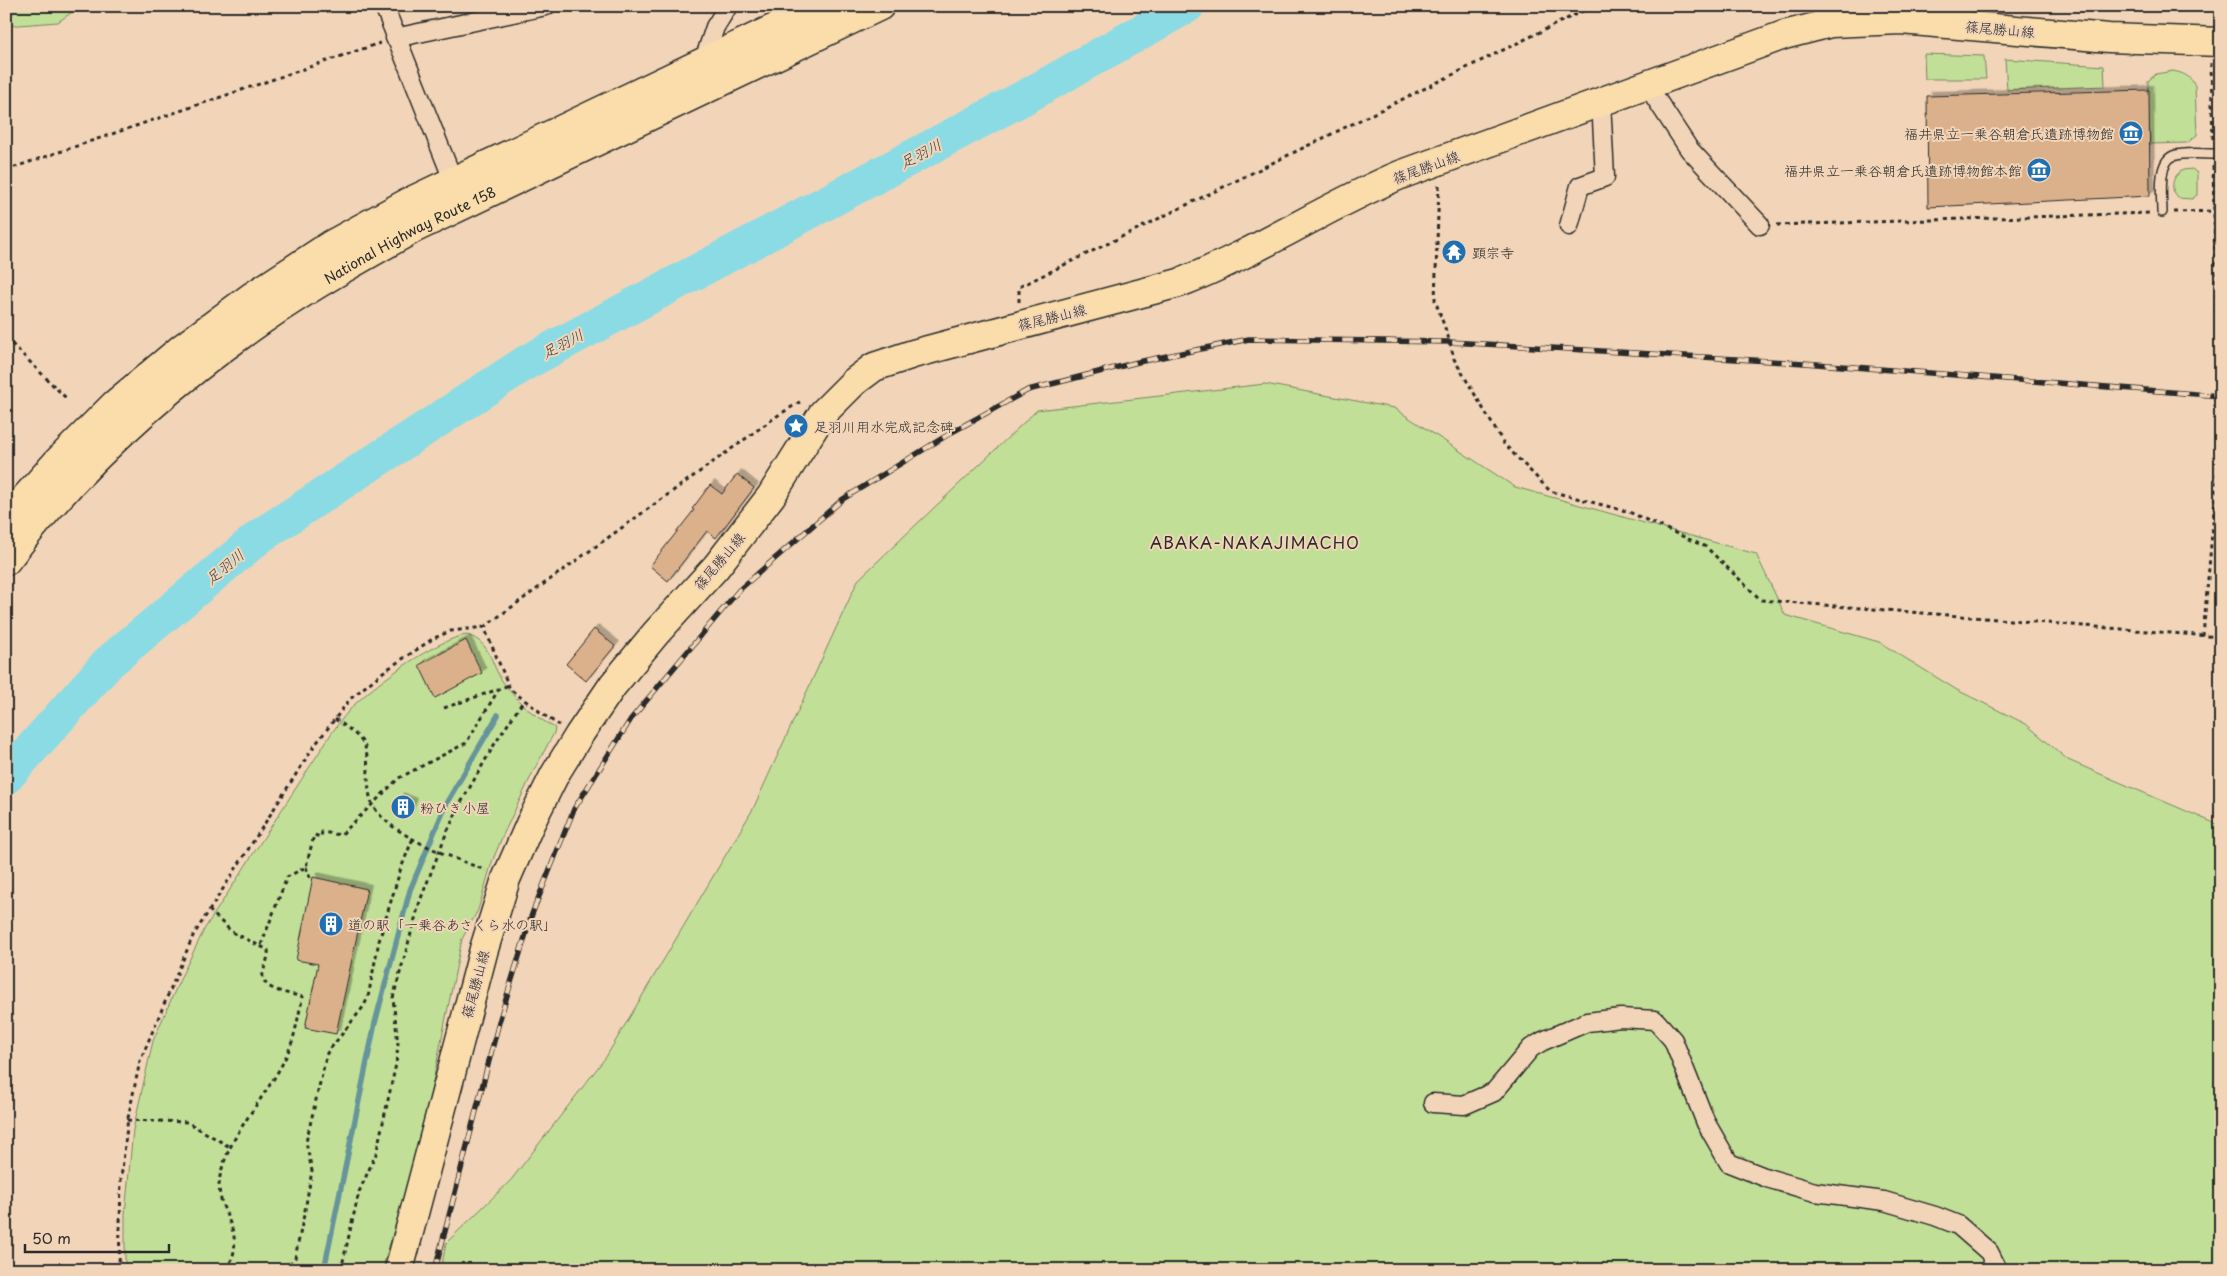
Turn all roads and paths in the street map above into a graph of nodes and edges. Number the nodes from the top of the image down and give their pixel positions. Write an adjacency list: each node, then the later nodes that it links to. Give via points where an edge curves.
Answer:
1 (384, 6): 8 (street)
2 (546, 6): 8 (street)
3 (728, 6): 10 (street, via 716,27)
4 (821, 6): 10 (main road, National Highway Route 158)
5 (880, 6): 16 (main road, National Highway Route 158)
6 (1593, 6): 22 (path, via 1019,287)
7 (1901, 13): 9 (main road, 篠尾勝山線, via 2109,38); 11 (main road, 篠尾勝山線, via 1831,23 1784,35)
8 (395, 38): 15 (path); 16 (street)
9 (2216, 42): 13 (path)
10 (703, 63): 16 (main road, National Highway Route 158)
11 (1648, 84): 12 (main road, 篠尾勝山線); 21 (street, via 1688,149)
12 (1601, 101): 14 (main road, 篠尾勝山線); 20 (street, via 1605,177 1580,186)
13 (2213, 154): 17 (path); 19 (lane, via 2176,155 2165,163)
14 (1440, 162): 22 (main road, 篠尾勝山線, via 1372,187 1220,268 1128,298); 31 (path, via 1435,300 1454,359 1504,444 1550,491 1629,512 1706,547 1761,600)
15 (6, 170)
16 (458, 192): 28 (main road, National Highway Route 158, via 406,203 332,244 251,297 182,348 115,404); 29 (main road, National Highway Route 158, via 263,320 198,367 133,422 80,475)
17 (2214, 211): 18 (path); 19 (path); 24 (path, via 2217,337)
18 (2221, 211)
19 (2162, 212): 21 (path)
20 (1569, 226)
21 (1760, 226)
22 (1020, 325): 38 (main road, 篠尾勝山線, via 874,366 854,382 823,412 771,496 716,567 613,686)
23 (6, 338): 26 (path)
24 (2221, 355)
25 (811, 395): 30 (path, via 777,416)
26 (66, 399)
27 (2221, 431): 31 (path)
28 (6, 519)
29 (6, 561)
30 (484, 627): 33 (path); 37 (path, via 451,631 434,638 383,672 350,699)
31 (2203, 636): 32 (path)
32 (2221, 637)
33 (509, 685): 34 (path); 35 (path)
34 (499, 689): 36 (path); 39 (path, via 466,743 399,778)
35 (524, 700): 38 (path); 41 (path, via 467,793)
36 (444, 708)
37 (335, 718): 39 (path, via 364,745); 45 (path)
38 (578, 735): 44 (main road, 篠尾勝山線, via 555,774)
39 (372, 805): 40 (path, via 388,824); 42 (path, via 341,835 322,832 321,836 314,835)
40 (413, 838): 41 (path); 52 (path, via 379,941 368,997 327,1053 306,1142 312,1171 306,1210 295,1258)
41 (439, 852): 44 (path); 53 (path, via 420,901 393,998 398,1045 396,1064 376,1154 359,1192)
42 (306, 867): 43 (path); 46 (path, via 287,876)
43 (310, 878)
44 (506, 879): 54 (main road, 篠尾勝山線)
45 (209, 910): 46 (path, via 232,932); 48 (path, via 193,936 140,1061)
46 (261, 945): 49 (path, via 268,950 269,956 263,981 269,987 303,997 289,1051)
47 (1434, 1103): 55 (street, via 1464,1105 1494,1092 1531,1048 1586,1022 1621,1018 1656,1020 1673,1040 1706,1123 1729,1163 1814,1192 1884,1201 1958,1225 1989,1252)
48 (128, 1120): 49 (path, via 187,1122); 50 (path, via 121,1179)
49 (230, 1147): 51 (path, via 220,1173 218,1192 236,1244 234,1258)
50 (118, 1270)
51 (226, 1270)
52 (284, 1270)
53 (341, 1270)
54 (399, 1270)
55 (1998, 1270)

